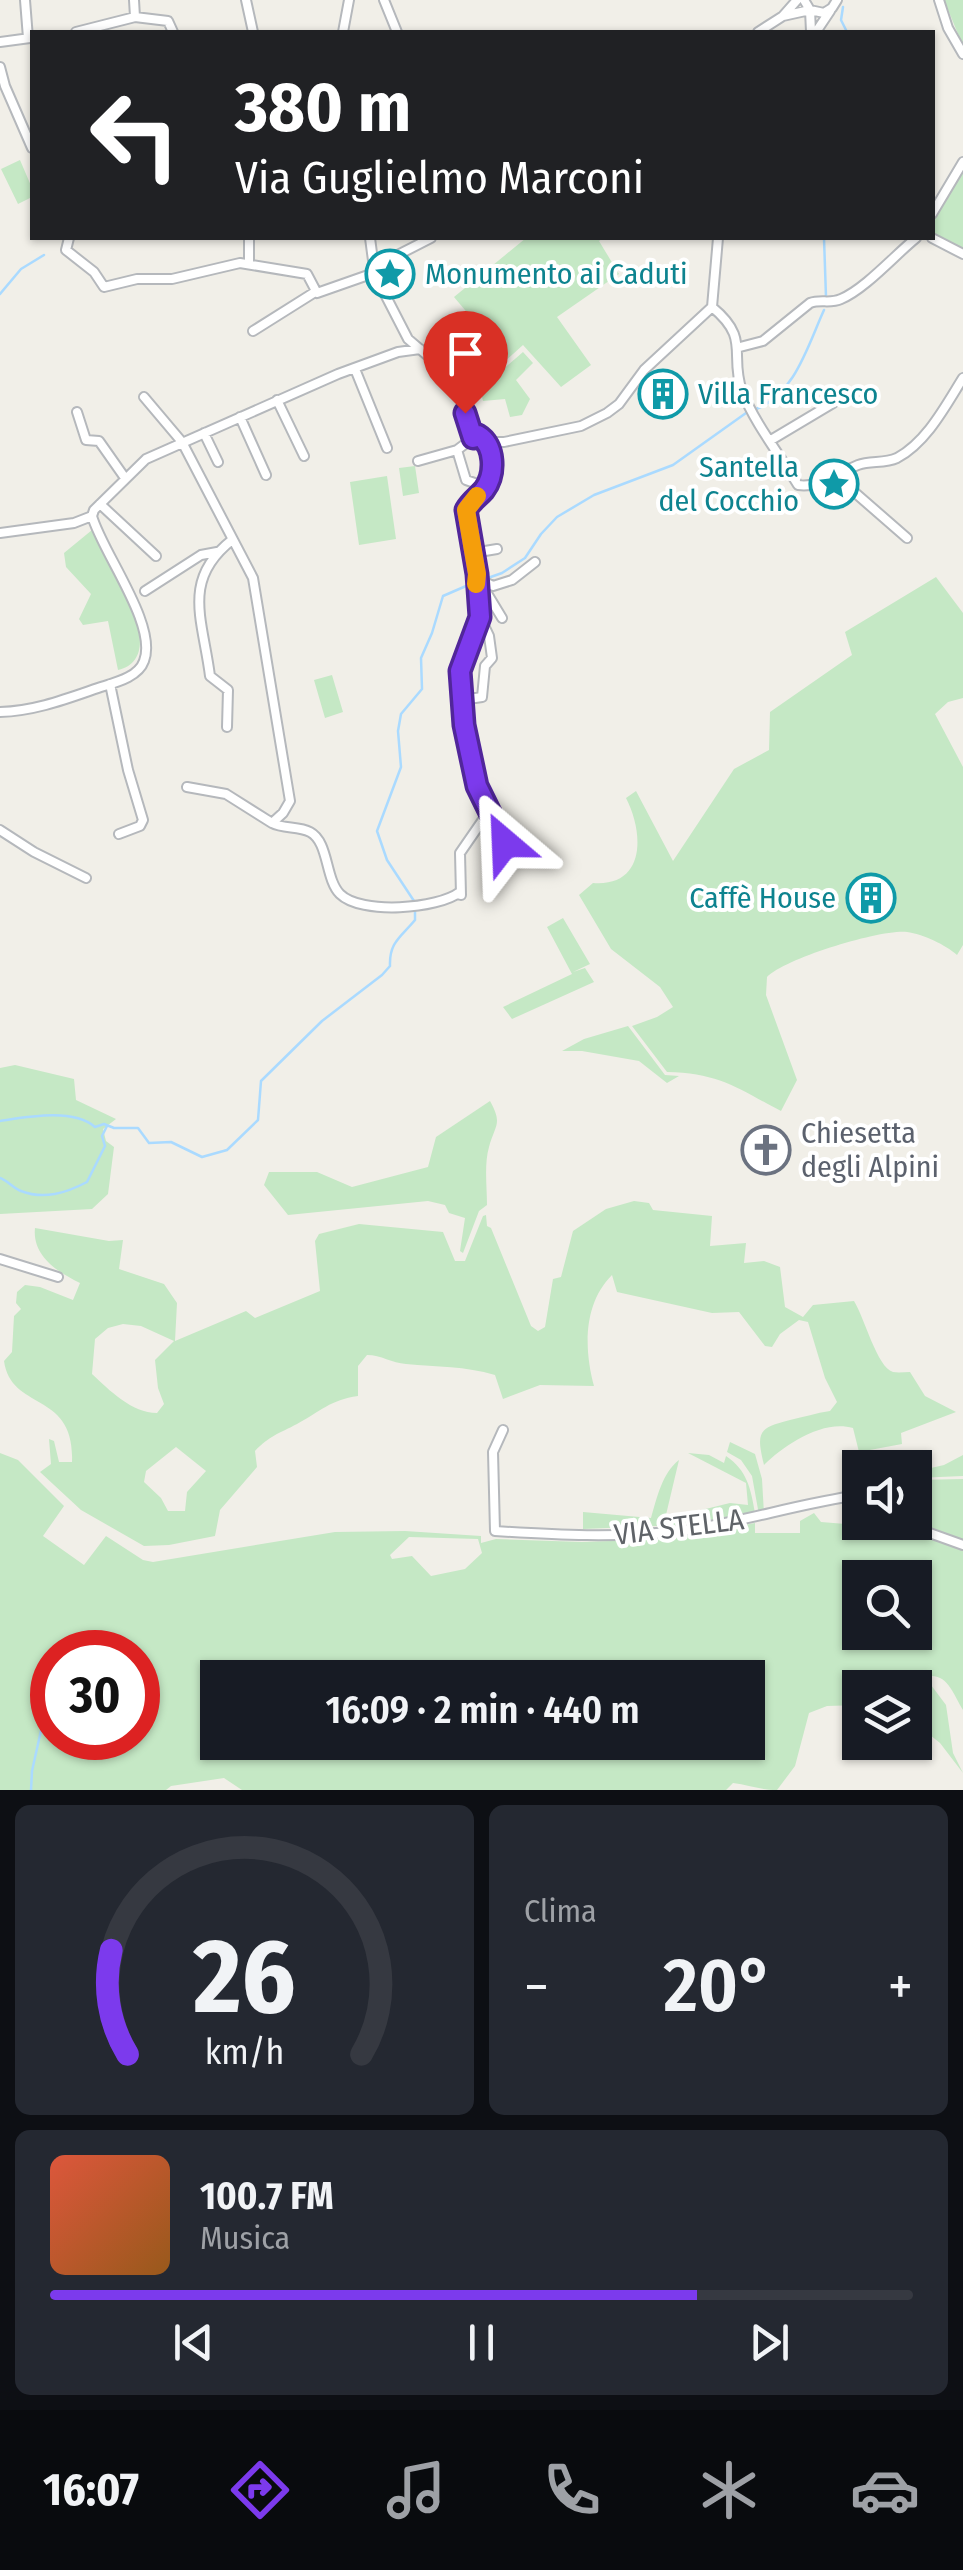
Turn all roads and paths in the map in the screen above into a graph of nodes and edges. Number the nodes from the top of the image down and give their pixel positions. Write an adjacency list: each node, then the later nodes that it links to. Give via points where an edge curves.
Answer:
1 (25, 0): 20 (street)
2 (134, 0): 11 (street)
3 (246, 0): 14 (street)
4 (349, 0): 15 (street)
5 (384, 0): 16 (street)
6 (801, 0): 9 (street); 10 (street)
7 (939, 0): 22 (street)
8 (834, 4): 9 (street, via 819,14); 19 (street)
9 (810, 10): 10 (street); 18 (street)
10 (783, 16): 17 (street)
11 (135, 17): 12 (street); 13 (street, via 168,22)
12 (82, 30)
13 (172, 30)
14 (253, 30)
15 (343, 30)
16 (396, 30)
17 (761, 30)
18 (813, 30)
19 (814, 30)
20 (30, 38): 21 (street)
21 (0, 42)
22 (963, 54)
23 (0, 67): 24 (street)
24 (30, 143)
25 (963, 162): 26 (street)
26 (935, 209)
27 (68, 240): 35 (street, via 66,250 104,287)
28 (249, 240): 35 (street)
29 (370, 240): 36 (street)
30 (427, 240): 36 (street)
31 (718, 240): 38 (street)
32 (914, 240): 41 (street, via 845,298 814,302 763,340)
33 (935, 240): 34 (street)
34 (963, 254)
35 (249, 264): 37 (street, via 306,273)
36 (372, 272): 37 (street); 40 (street)
37 (315, 292): 39 (street)
38 (712, 306): 41 (street); 52 (street, via 644,370 619,404 581,426)
39 (253, 333)
40 (408, 339): 42 (street); 43 (street)
41 (740, 346): 55 (street, via 741,388)
42 (422, 349): 43 (street); 54 (street, via 448,372)
43 (398, 352): 44 (street)
44 (355, 369): 47 (street); 57 (street)
45 (963, 378): 63 (street, via 908,450)
46 (144, 397): 56 (street)
47 (277, 400): 50 (street); 59 (street)
48 (832, 403): 55 (street)
49 (76, 412): 64 (street, via 83,436 98,441)
50 (240, 418): 53 (street); 62 (street)
51 (558, 422): 52 (street)
52 (551, 432): 54 (street, via 504,442)
53 (204, 433): 56 (street); 61 (street)
54 (478, 437): 58 (street); 65 (street, via 492,458)
55 (771, 440): 63 (street, via 798,485)
56 (182, 442): 64 (street); 71 (street)
57 (387, 448)
58 (458, 448): 60 (street); 65 (street, via 466,480)
59 (304, 456)
60 (418, 461)
61 (218, 462)
62 (266, 475)
63 (836, 477): 70 (street)
64 (125, 478): 66 (street)
65 (486, 486): 74 (street, via 466,510)
66 (100, 504): 67 (street); 75 (street)
67 (92, 516): 69 (street); 81 (street, via 132,598 145,644 137,671)
68 (0, 521): 69 (street)
69 (1, 533)
70 (906, 538)
71 (232, 540): 73 (street); 87 (street, via 252,578 290,801)
72 (496, 549): 74 (street)
73 (217, 552): 78 (street); 84 (street, via 198,584 210,676 228,690)
74 (473, 552): 77 (street)
75 (156, 556)
76 (535, 562): 77 (street, via 512,580 491,586)
77 (478, 579): 79 (street); 80 (street)
78 (145, 591)
79 (480, 617): 82 (street, via 460,671); 82 (street, via 492,658 482,697)
80 (502, 618)
81 (110, 684): 83 (street, via 48,705); 89 (street, via 143,820)
82 (462, 700): 86 (street, via 472,766)
83 (0, 712)
84 (227, 727)
85 (187, 786): 87 (street, via 226,794)
86 (490, 811): 87 (street, via 460,853 460,894 416,907 352,903 338,892 318,840 309,831); 90 (street)
87 (272, 823)
88 (0, 830): 91 (street)
89 (119, 834)
90 (505, 843)
91 (86, 878)
92 (0, 1259): 93 (street)
93 (58, 1277)
94 (503, 1430): 95 (street, VIA STELLA, via 493,1452 495,1530 602,1536 680,1530)
95 (842, 1497)
96 (932, 1533): 97 (street)
97 (963, 1544)

